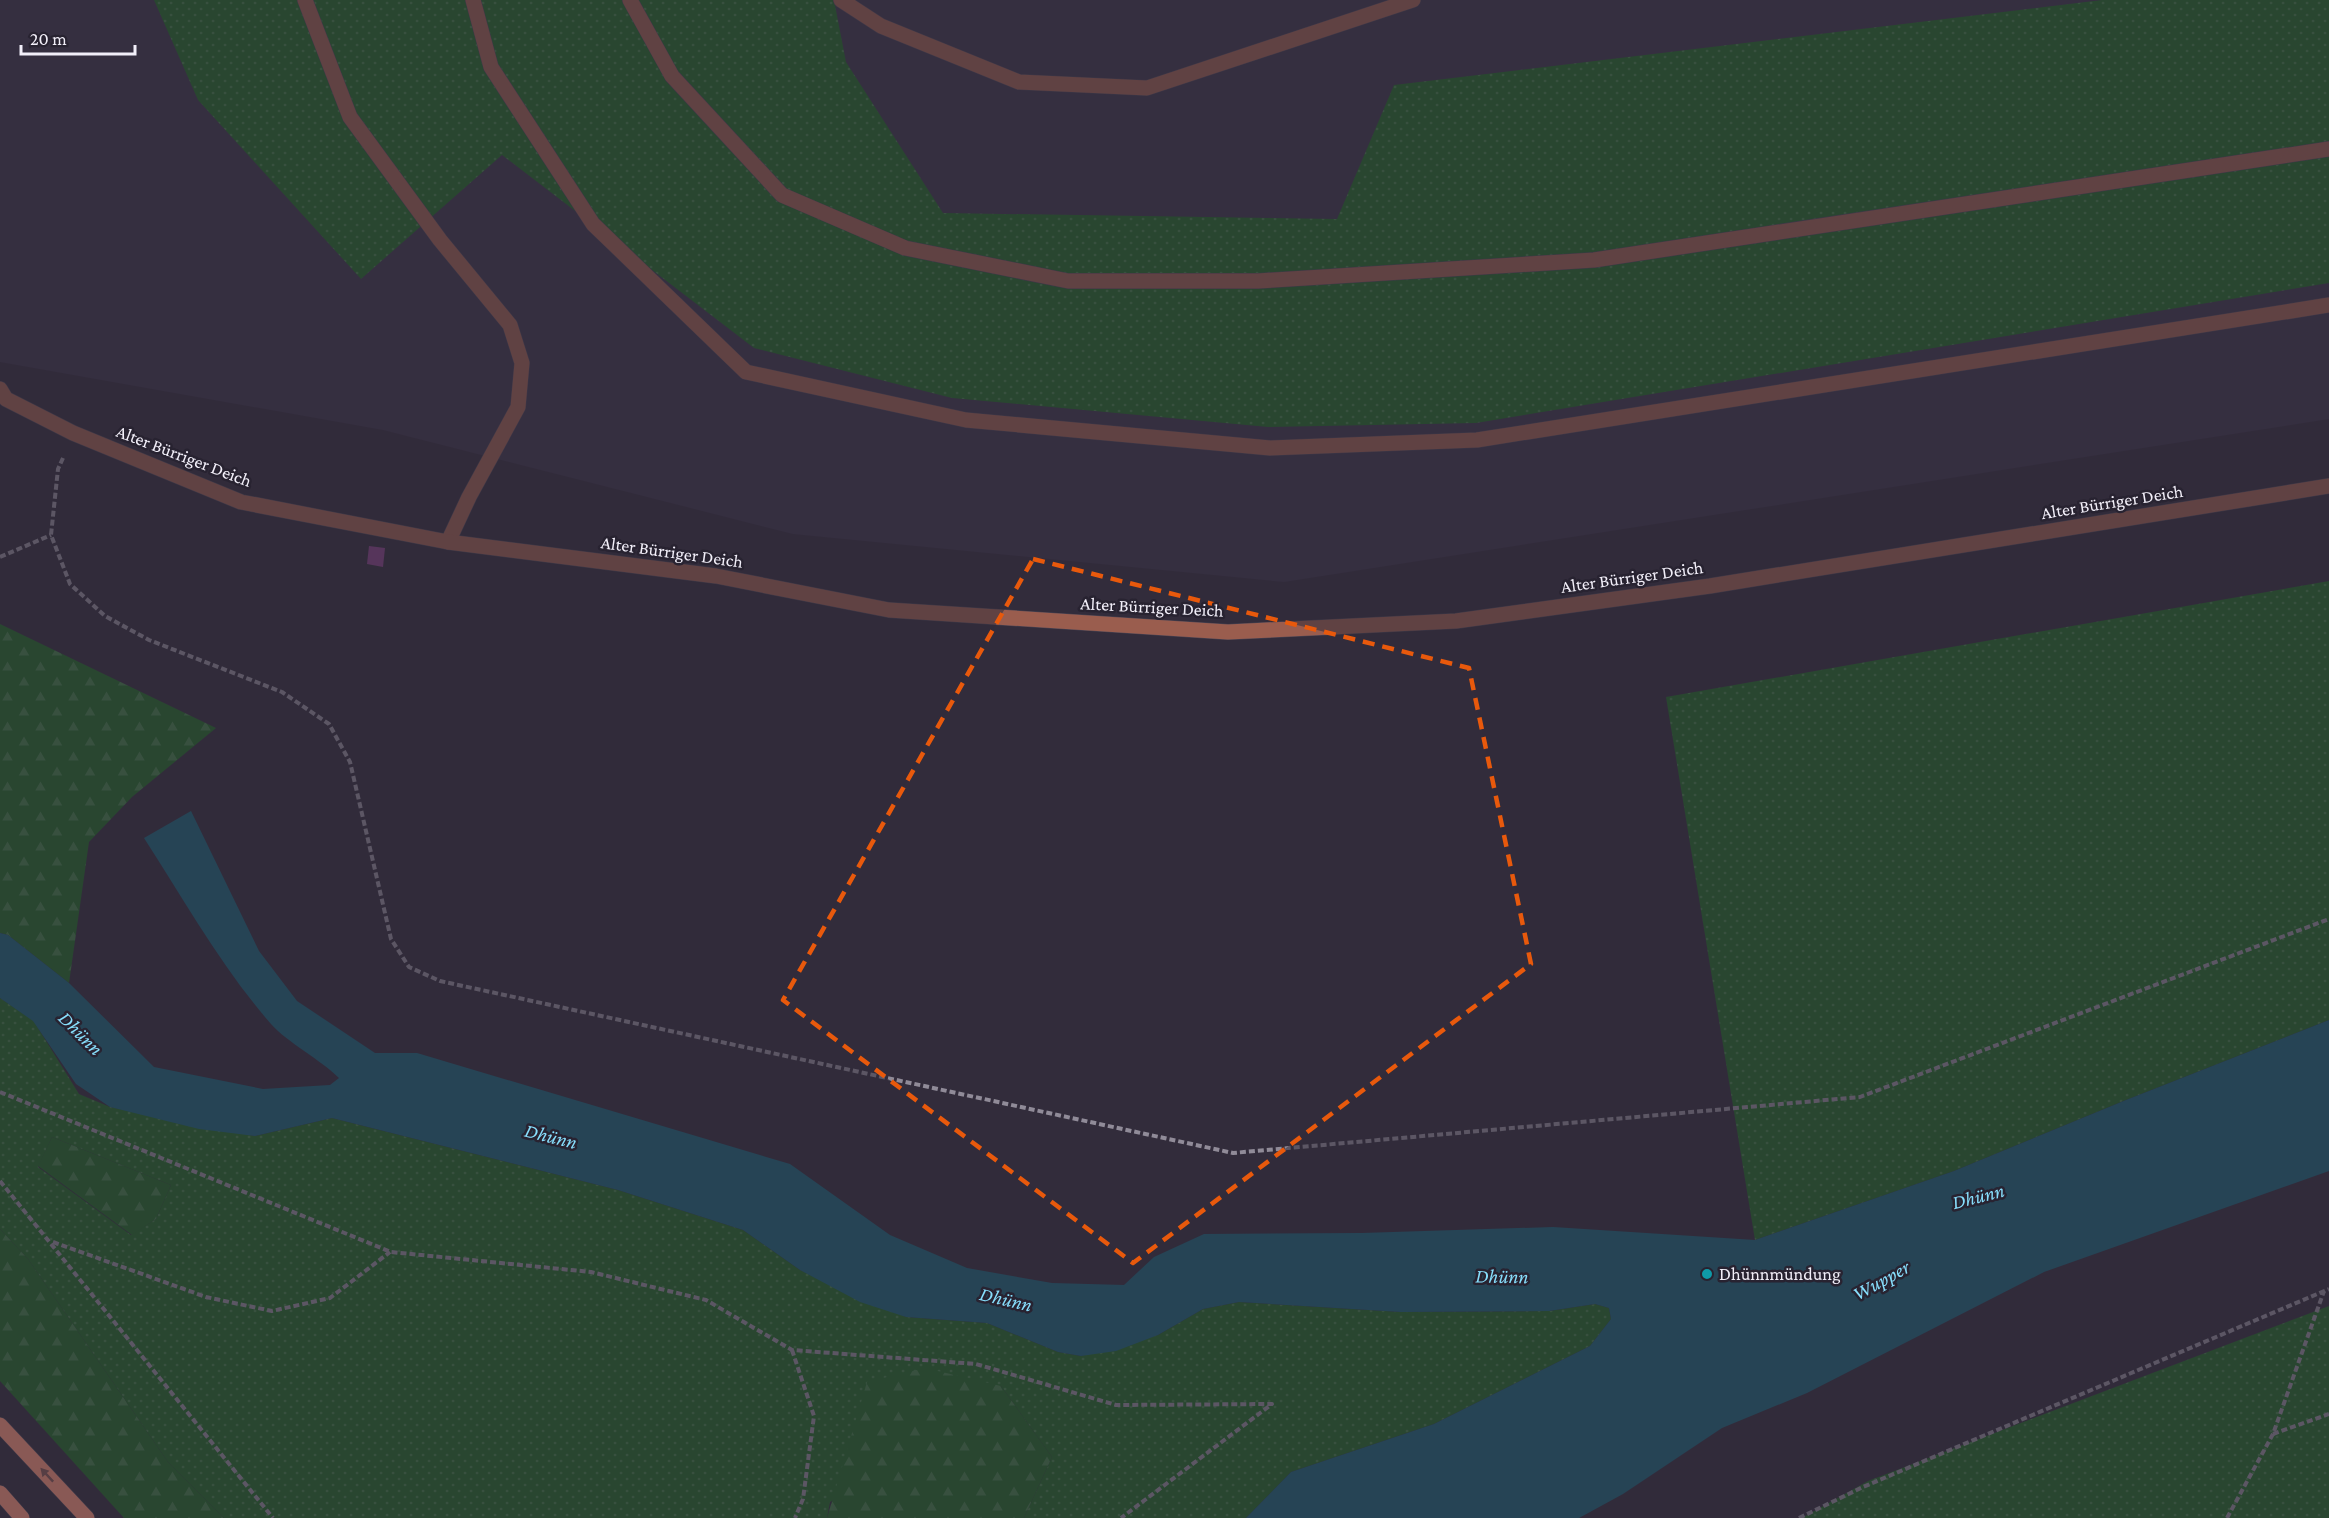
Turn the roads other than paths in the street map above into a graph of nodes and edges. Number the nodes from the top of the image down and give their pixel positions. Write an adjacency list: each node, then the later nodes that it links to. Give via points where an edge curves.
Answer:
1 (305, 0): 10 (lane, via 350,117 440,240 510,325 522,363 518,407)
2 (473, 0): 7 (lane, via 490,67 593,224 746,372 966,420 1270,448 1478,440)
3 (630, 0): 6 (lane, via 672,76 782,195 905,248 1068,281 1258,281 1594,260)
4 (841, 0): 5 (lane, via 881,26 1019,82 1147,88)
5 (1413, 0)
6 (2329, 149)
7 (2329, 305)
8 (0, 389): 10 (lane, Alter Bürriger Deich, via 6,399 73,433 241,502)
9 (2329, 486): 10 (lane, Alter Bürriger Deich, via 1710,586 1456,621 1227,632 889,610 716,576)
10 (448, 542)
11 (0, 1425): 14 (main road, one-way to 11)
12 (0, 1492): 13 (main road)
13 (22, 1518)
14 (87, 1518)

